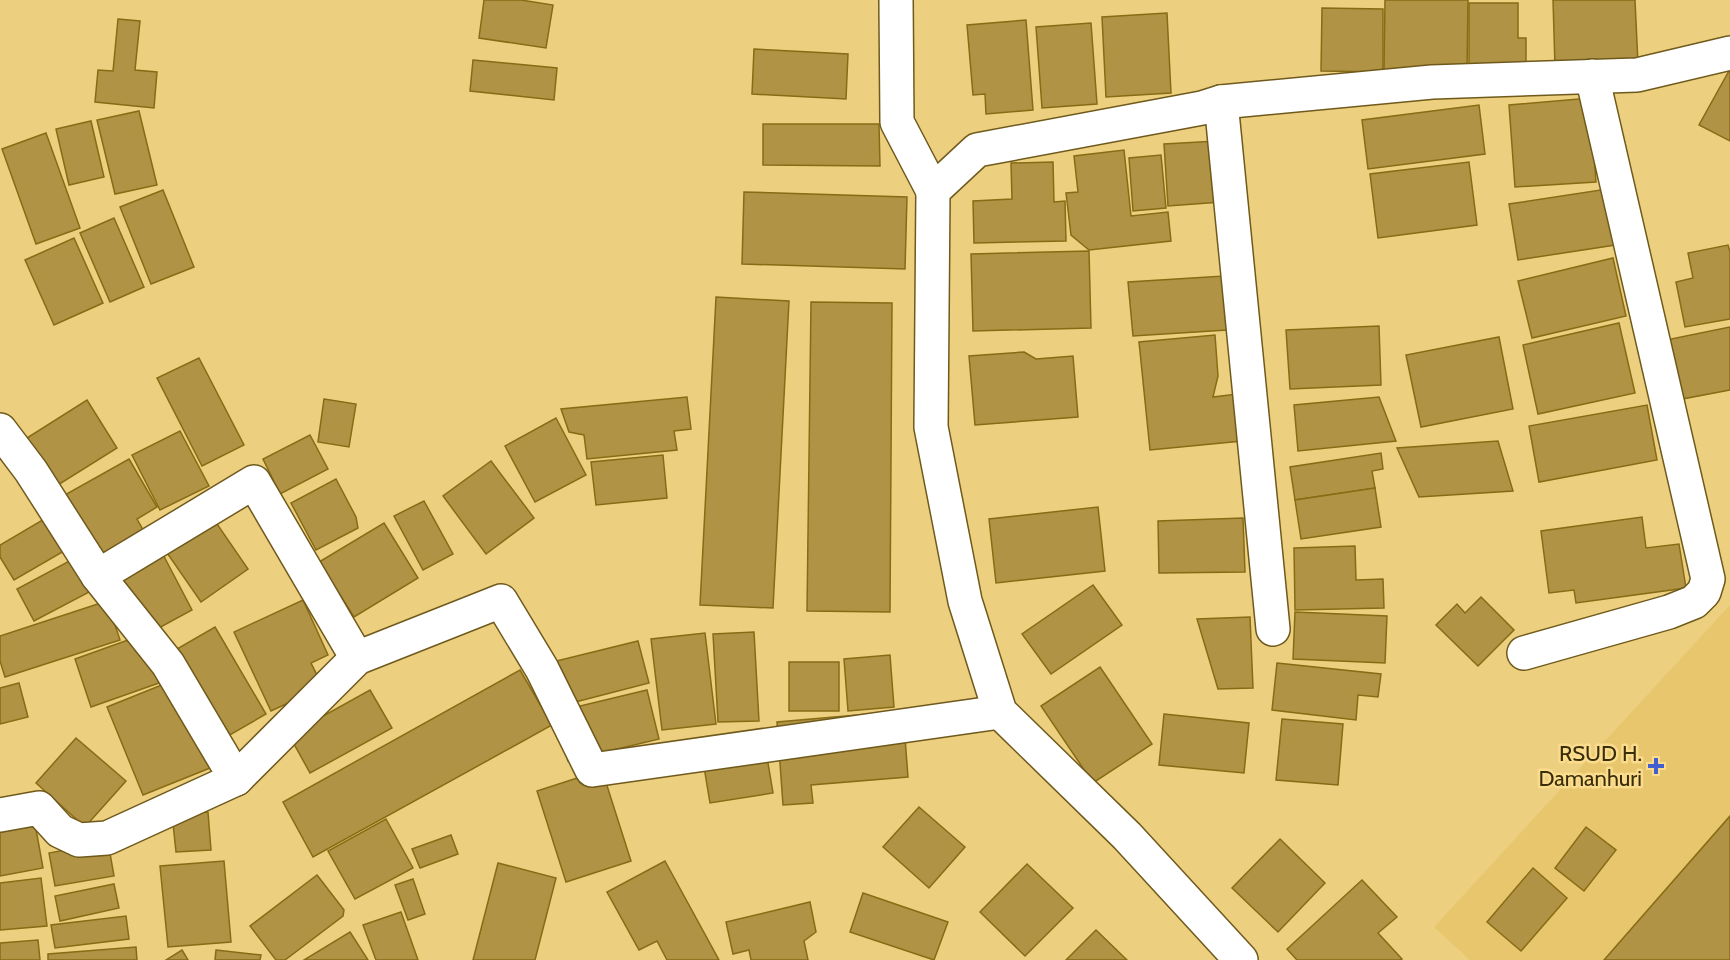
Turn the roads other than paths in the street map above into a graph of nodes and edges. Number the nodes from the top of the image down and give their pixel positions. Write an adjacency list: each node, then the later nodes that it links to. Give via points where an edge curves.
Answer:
1 (896, 0): 5 (street, via 897,122)
2 (1730, 53): 3 (street, via 1637,75)
3 (1592, 76): 4 (street, via 1432,82); 9 (street, via 1708,579 1704,592 1694,602)
4 (1221, 102): 5 (street, via 977,150); 8 (street)
5 (933, 191): 11 (street, via 931,427 965,601)
6 (0, 430): 7 (street)
7 (98, 576): 10 (street, via 254,482); 12 (street, via 168,663)
8 (1273, 629)
9 (1524, 653)
10 (357, 658): 11 (street, via 501,601 542,669 592,770); 12 (street)
11 (1000, 712): 14 (street, via 1127,836)
12 (236, 779): 13 (street, via 107,838 79,840 60,831 39,808)
13 (0, 815)
14 (1241, 960)

